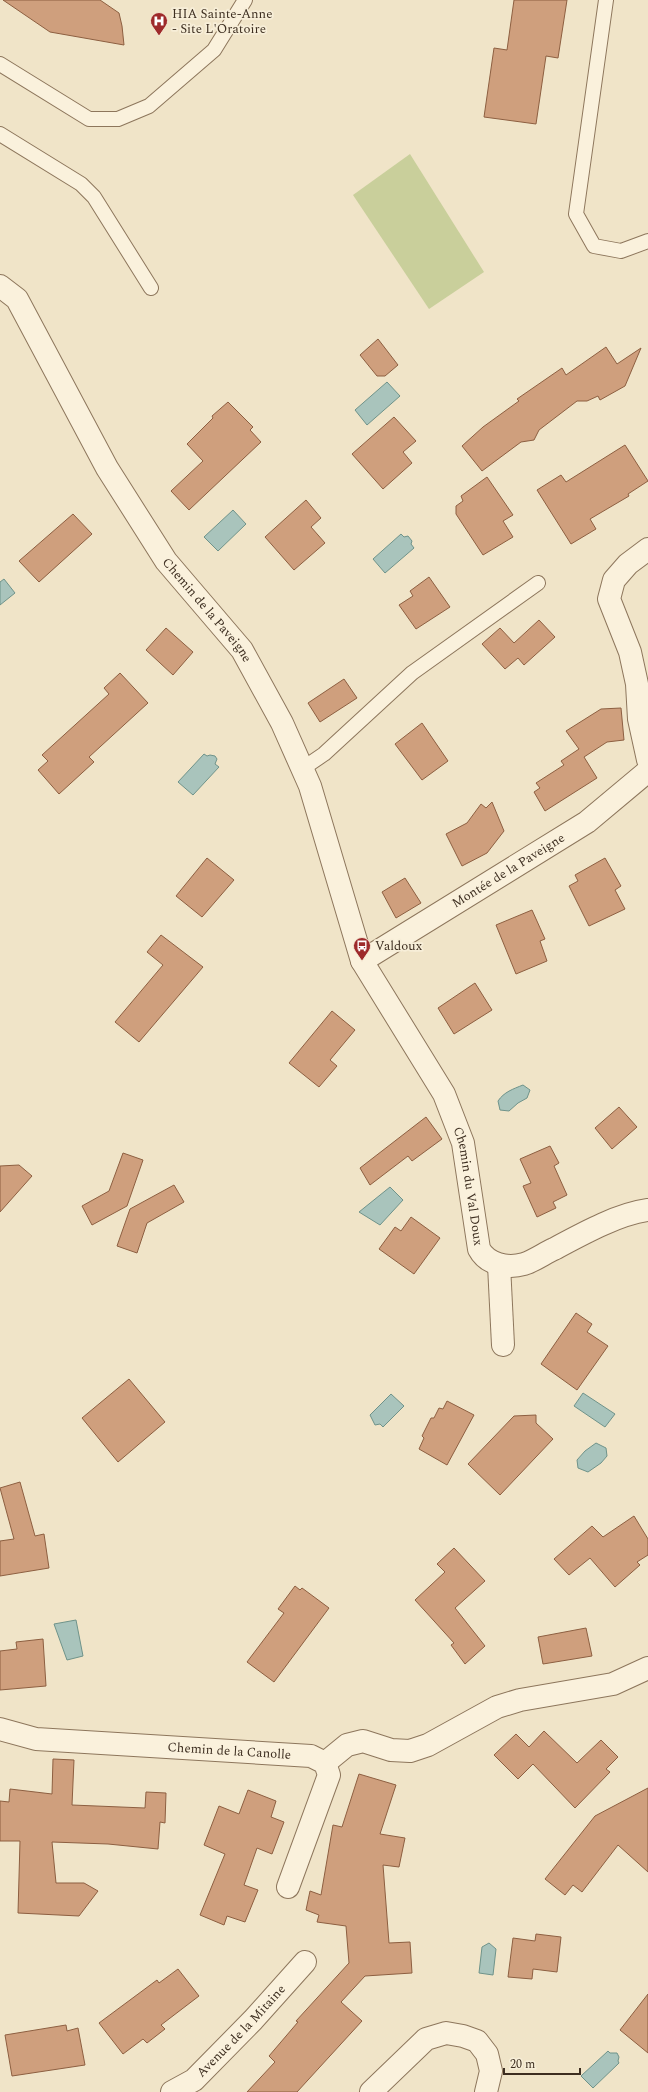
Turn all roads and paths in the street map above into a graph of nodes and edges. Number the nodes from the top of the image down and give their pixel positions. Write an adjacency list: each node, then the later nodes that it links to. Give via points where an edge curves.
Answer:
1 (245, 0): 3 (lane, via 214,50 149,106 118,119 89,119)
2 (606, 0): 5 (lane, via 576,214 594,246 621,251)
3 (0, 64)
4 (0, 134): 7 (lane, via 81,184 94,197)
5 (648, 241)
6 (0, 286): 11 (street, Chemin de la Paveigne, via 17,299 107,468 166,561 242,650 282,723)
7 (151, 288)
8 (648, 549): 10 (street, via 628,564 614,580 609,599 630,652 637,684 639,720)
9 (538, 583): 11 (lane, via 412,673 324,754)
10 (648, 760)
11 (302, 769): 13 (street, Chemin de la Paveigne, via 310,786)
12 (648, 771): 13 (street, Montée de la Paveigne, via 587,822)
13 (362, 961): 15 (street, Chemin du Val Doux, via 444,1094 463,1143 479,1249 484,1257)
14 (648, 1210): 15 (street, via 636,1212 580,1235 524,1264)
15 (499, 1265): 16 (street)
16 (503, 1345)
17 (648, 1668): 19 (street, via 613,1684 520,1700 496,1707 428,1745 410,1751 391,1750 363,1741 347,1745)
18 (0, 1729): 19 (street, Chemin de la Canolle, via 36,1739 311,1756)
19 (325, 1763): 20 (street, via 330,1775)
20 (288, 1887)
21 (305, 1962): 22 (street, Avenue de la Mitaine, via 194,2080)
22 (172, 2092)
23 (371, 2092): 24 (street, via 426,2039 446,2034 477,2041 487,2054 491,2072)
24 (486, 2092)

